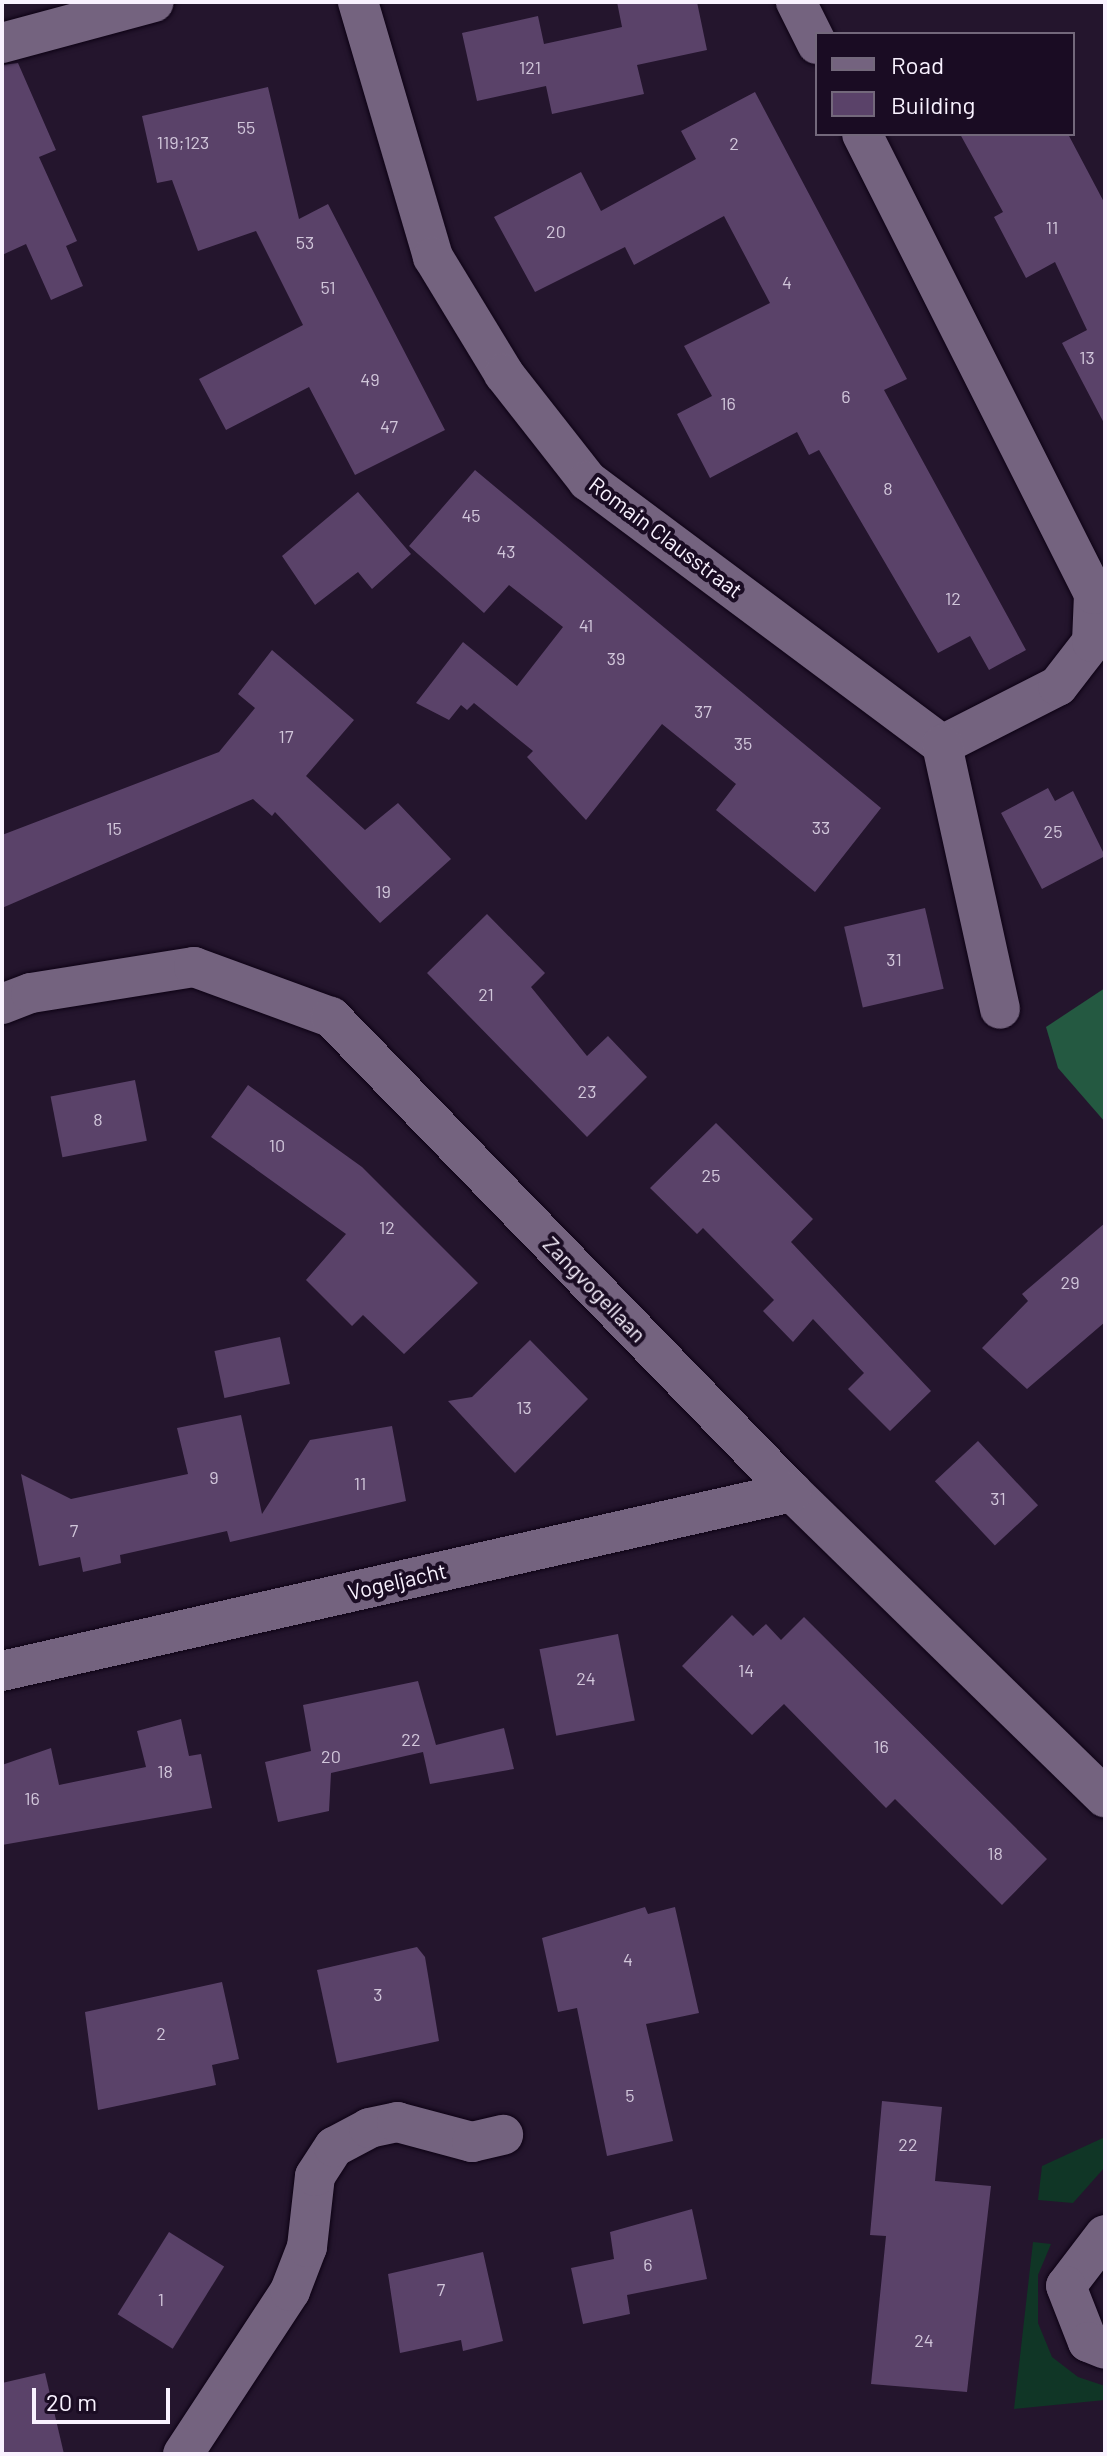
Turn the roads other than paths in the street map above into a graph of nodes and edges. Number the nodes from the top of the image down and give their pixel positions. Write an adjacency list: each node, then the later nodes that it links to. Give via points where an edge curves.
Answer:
1 (154, 2): 5 (street)
2 (358, 2): 7 (street, Romain Clausstraat, via 433,257 504,374 588,481)
3 (796, 2): 4 (street)
4 (815, 40)
5 (2, 43)
6 (863, 136): 7 (street, via 1094,594 1092,642 1058,686)
7 (942, 745): 9 (street)
8 (2, 1004): 10 (street, Zangvogellaan, via 31,993 194,967 331,1017)
9 (1000, 1009)
10 (792, 1492): 11 (street, Vogeljacht); 12 (street, Zangvogellaan)
11 (2, 1671)
12 (1105, 1797)
13 (503, 2135): 16 (street, via 472,2142 397,2122 369,2128 334,2147 315,2176 307,2247 290,2291)
14 (1105, 2235): 15 (street, via 1066,2286 1088,2342)
15 (1105, 2349)
16 (183, 2454)

